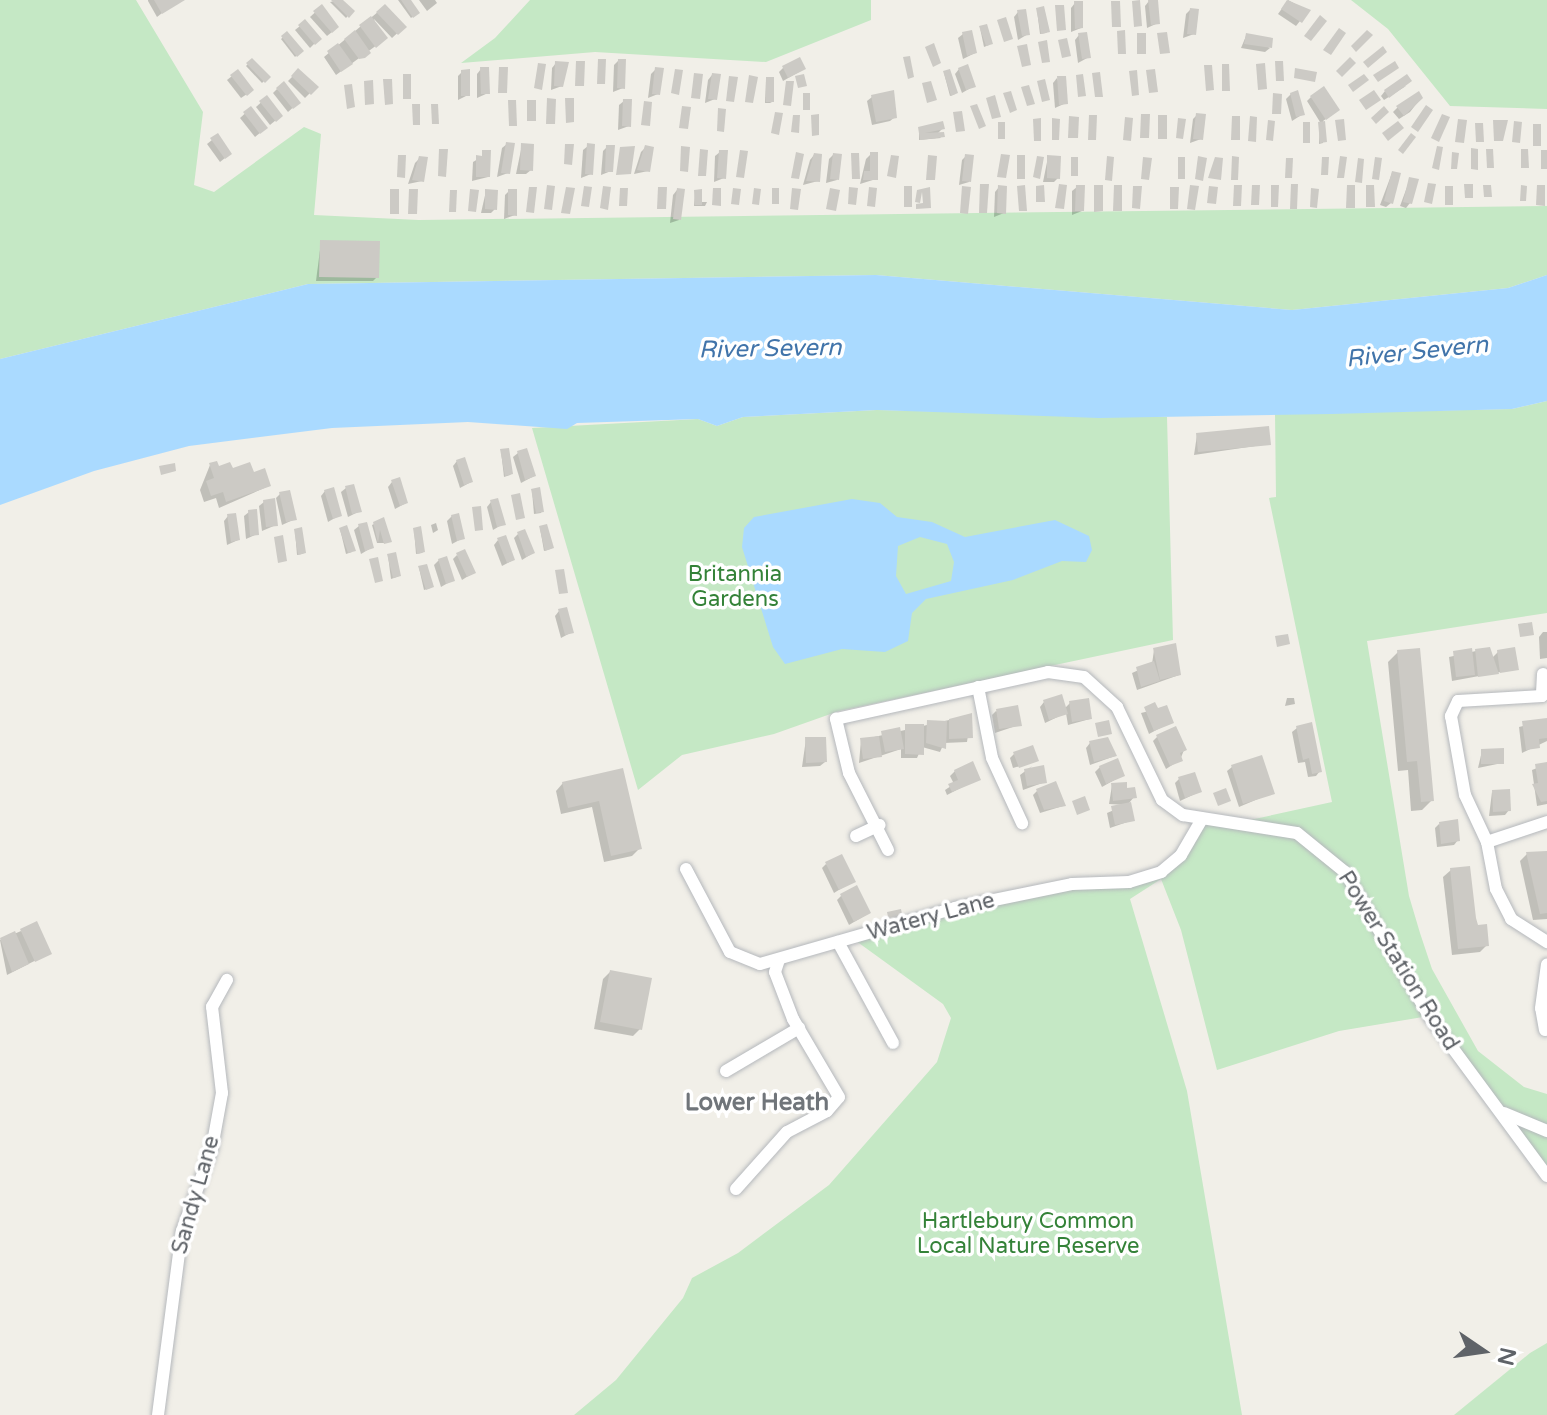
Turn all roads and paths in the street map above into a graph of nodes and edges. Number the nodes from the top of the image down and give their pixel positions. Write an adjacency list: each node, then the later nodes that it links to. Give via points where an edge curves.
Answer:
1 (1543, 674): 8 (street, via 1542,696 1458,701 1451,716 1465,795)
2 (978, 687): 3 (street, via 1048,672 1084,677 1117,707 1162,800 1183,815); 5 (street, via 992,758); 6 (street, via 836,719 849,773)
3 (1202, 819): 11 (street, Watery Lane, via 1187,846 1161,872 1129,882 1072,884 955,908); 20 (street, Power Station Road, via 1280,827 1318,846 1336,863 1467,1073)
4 (1547, 822): 8 (street)
5 (1022, 823)
6 (880, 825): 7 (street); 9 (street)
7 (856, 836)
8 (1487, 842): 12 (street, via 1496,889 1511,919)
9 (888, 850)
10 (686, 869): 13 (street, Watery Lane, via 730,952 760,964)
11 (838, 942): 13 (street, Watery Lane); 18 (street)
12 (1547, 942)
13 (779, 960): 16 (street, via 775,972)
14 (1547, 964): 17 (street, via 1541,1008)
15 (227, 980): 24 (street, Sandy Lane, via 212,1007 222,1093 212,1148 182,1231)
16 (799, 1028): 19 (street); 23 (street, via 839,1097 827,1111 787,1132)
17 (1545, 1030)
18 (893, 1043)
19 (726, 1071)
20 (1504, 1113): 21 (street); 22 (street, Power Station Road, via 1513,1135)
21 (1547, 1131)
22 (1547, 1176)
23 (736, 1189)
24 (158, 1415)

